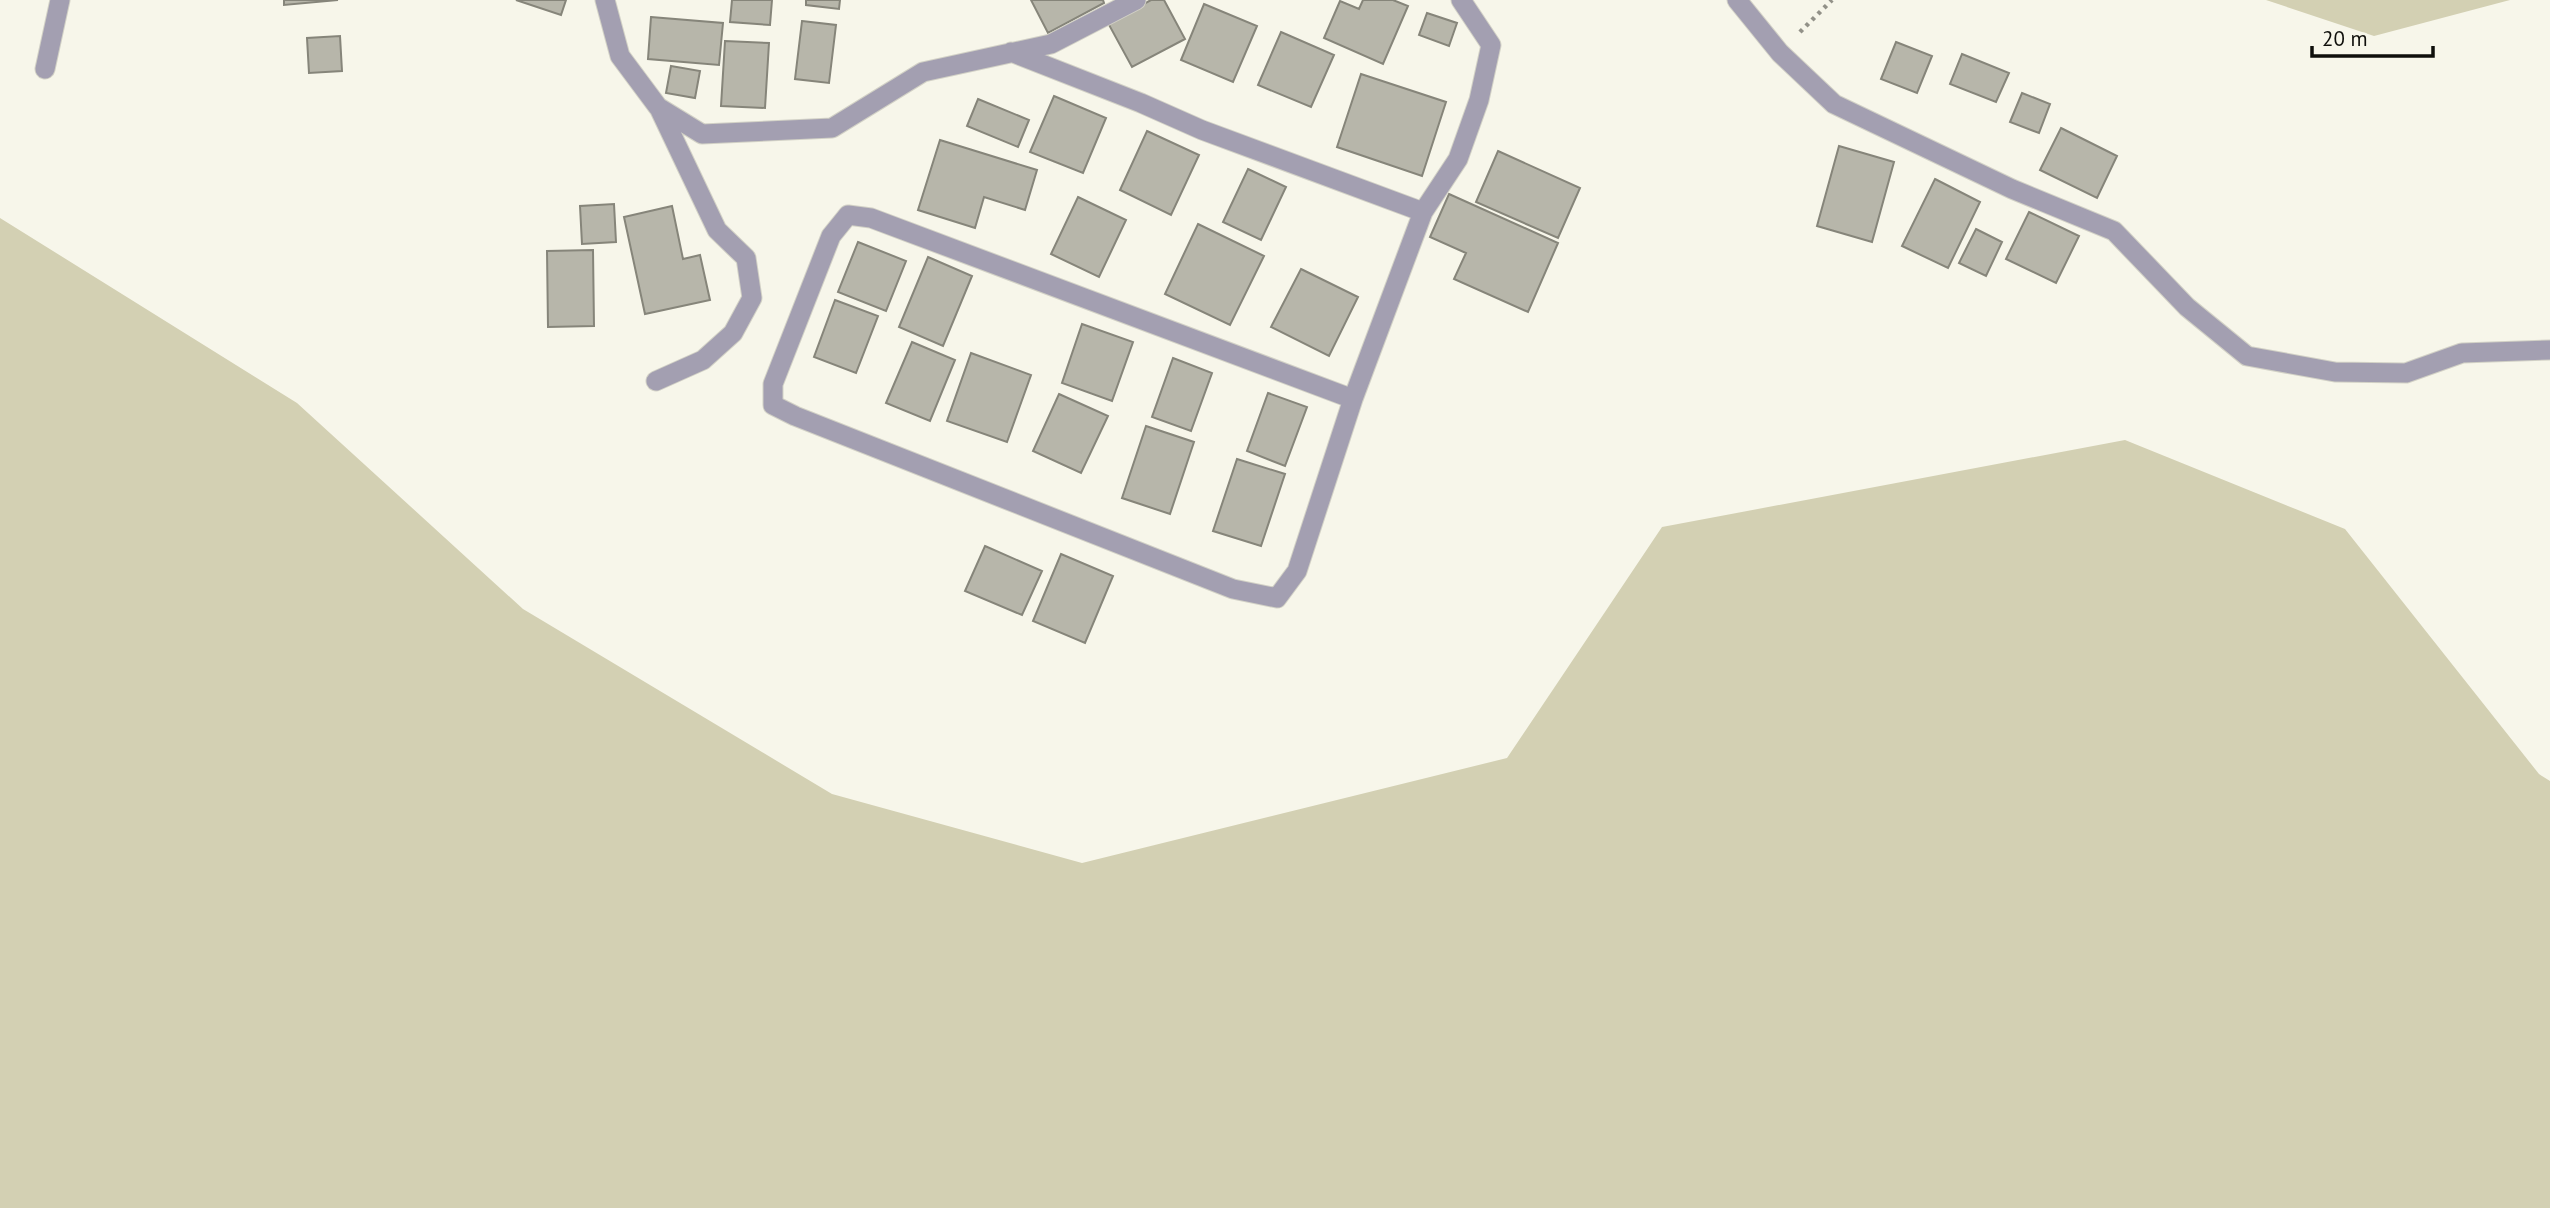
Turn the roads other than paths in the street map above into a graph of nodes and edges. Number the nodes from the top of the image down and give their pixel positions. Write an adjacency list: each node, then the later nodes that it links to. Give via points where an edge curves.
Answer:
1 (60, 0): 7 (street)
2 (605, 0): 8 (street, via 620,56)
3 (1136, 0): 6 (street, via 1051,44)
4 (1461, 0): 9 (street, via 1491,45 1479,100 1458,159)
5 (1737, 0): 10 (street, via 1780,53 1834,104 2012,189 2114,231 2187,307 2247,356 2335,372 2406,373 2462,353)
6 (1010, 52): 8 (street, via 923,72 832,128 702,135); 9 (street)
7 (45, 69)
8 (658, 107): 11 (street, via 717,230 746,257 752,298 733,333 703,360)
9 (1423, 212): 12 (street)
10 (2550, 350)
11 (656, 381)
12 (1353, 399): 12 (street, via 871,218 848,215 831,236 773,384 773,405 795,416 1233,589 1277,598 1297,571)

